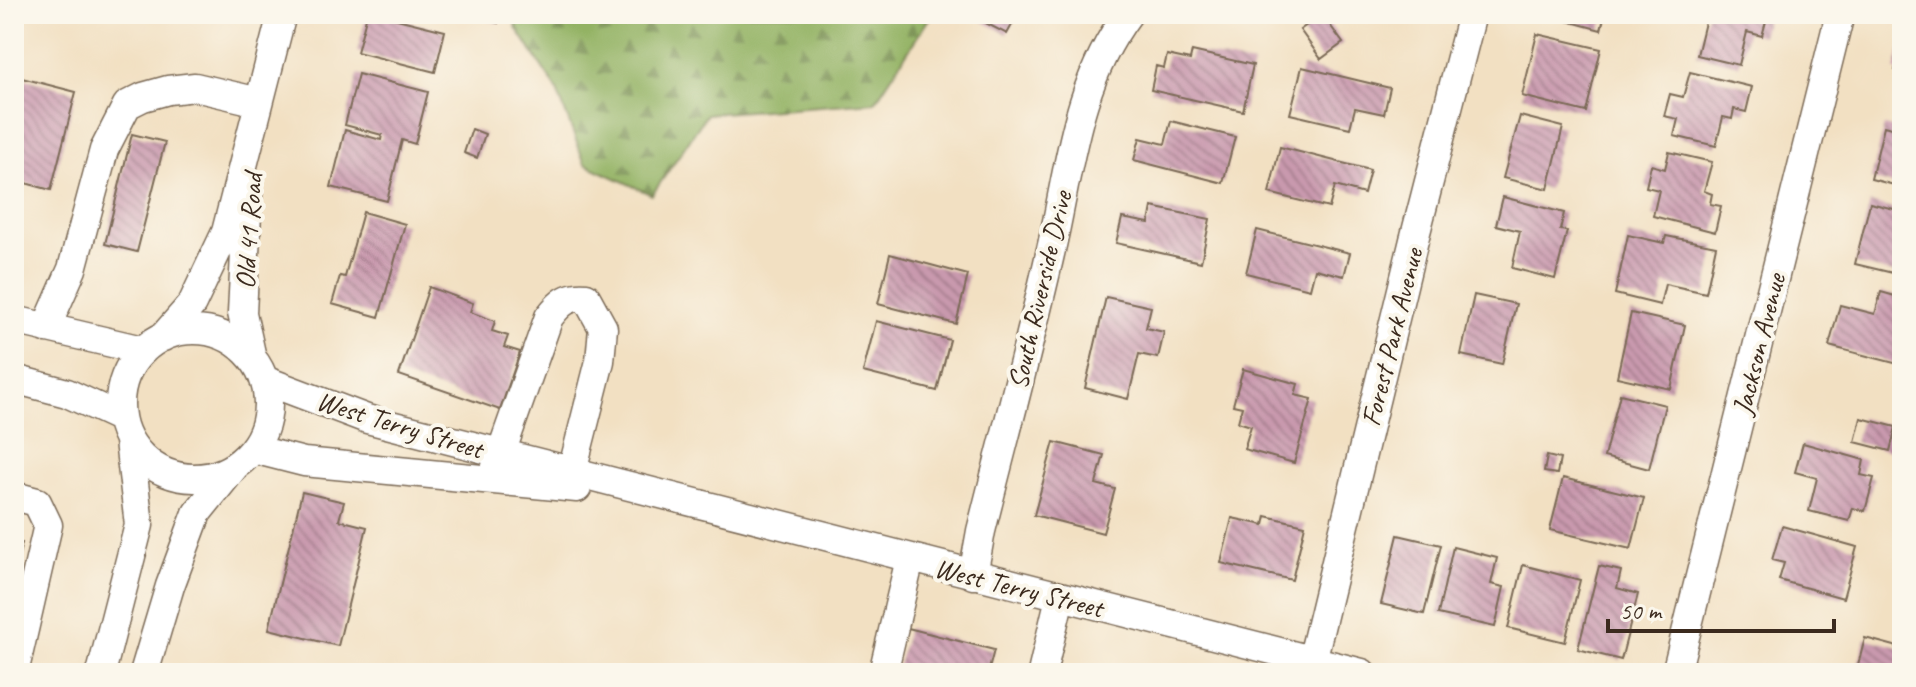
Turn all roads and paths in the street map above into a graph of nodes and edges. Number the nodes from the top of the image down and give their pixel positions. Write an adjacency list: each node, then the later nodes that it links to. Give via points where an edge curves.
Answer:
1 (282, 14): 5 (street, Old 41 Road)
2 (1128, 14): 18 (street, South Riverside Drive, via 1095,67 1084,98)
3 (1472, 14): 21 (street, Forest Park Avenue)
4 (1840, 14): 28 (street, Jackson Avenue)
5 (259, 102): 7 (street, via 195,87 168,90 127,105 104,150 72,269); 8 (street, Old 41 Road, via 226,232 192,304); 9 (street, Old 41 Road, via 242,313)
6 (14, 320): 7 (street)
7 (46, 328): 8 (street)
8 (153, 343): 9 (street, via 187,330 211,332 234,342); 11 (street, via 128,370 120,394)
9 (258, 369): 12 (street, via 268,404 264,428); 13 (street, West Terry Street, via 367,419)
10 (14, 379): 11 (street, via 67,393)
11 (125, 429): 12 (street, via 144,459 189,478 213,475); 23 (street, via 139,525)
12 (244, 458): 13 (street, West Terry Street); 24 (street, via 197,513)
13 (496, 467): 14 (street, West Terry Street); 14 (street, via 549,317 573,296 586,297 603,328 600,361)
14 (570, 480): 16 (street, West Terry Street, via 677,499)
15 (14, 496): 17 (street, via 37,502 48,525)
16 (910, 559): 18 (street, West Terry Street); 25 (street)
17 (26, 574): 20 (street)
18 (973, 575): 19 (street, West Terry Street)
19 (1060, 597): 21 (street, West Terry Street); 26 (street)
20 (20, 620): 22 (street)
21 (1312, 661): 27 (street, West Terry Street)
22 (14, 673)
23 (101, 673)
24 (144, 673)
25 (883, 673)
26 (1042, 673)
27 (1362, 673)
28 (1676, 673)

